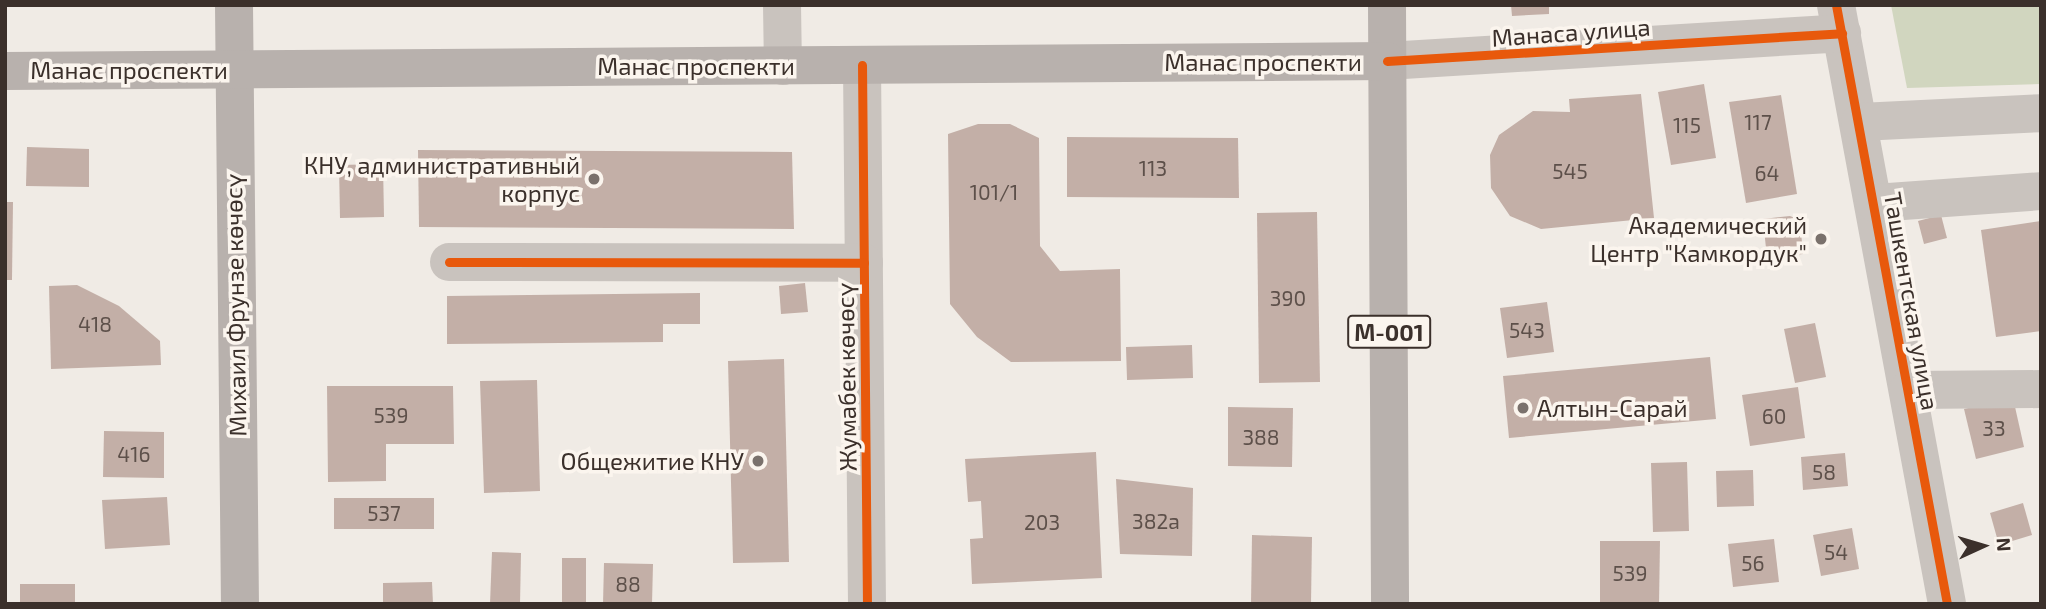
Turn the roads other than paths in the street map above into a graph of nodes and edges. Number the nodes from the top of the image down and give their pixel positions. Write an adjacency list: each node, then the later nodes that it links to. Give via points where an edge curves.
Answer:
1 (234, 5): 8 (main road, Михаил Фрунзе көчөсү)
2 (782, 5): 7 (street)
3 (1387, 5): 5 (main road, М-001)
4 (1839, 19): 5 (street, Манаса улица); 11 (street, Ташкентская улица)
5 (1387, 61): 6 (main road, Манас проспекти); 20 (main road, М-001)
6 (862, 65): 7 (main road, Манас проспекти); 15 (street, Жумабек көчөсү)
7 (783, 66): 8 (main road, Манас проспекти)
8 (233, 70): 9 (main road, Манас проспекти); 18 (main road, Михаил Фрунзе көчөсү)
9 (5, 71)
10 (2041, 113): 11 (street)
11 (1860, 122): 13 (street, Ташкентская улица)
12 (2041, 191): 13 (street)
13 (1875, 203): 17 (street, Ташкентская улица)
14 (449, 262): 15 (street)
15 (864, 263): 19 (street, Жумабек көчөсү)
16 (2041, 389): 17 (street)
17 (1908, 390): 21 (street, Ташкентская улица)
18 (240, 604)
19 (867, 604)
20 (1390, 604)
21 (1947, 604)

